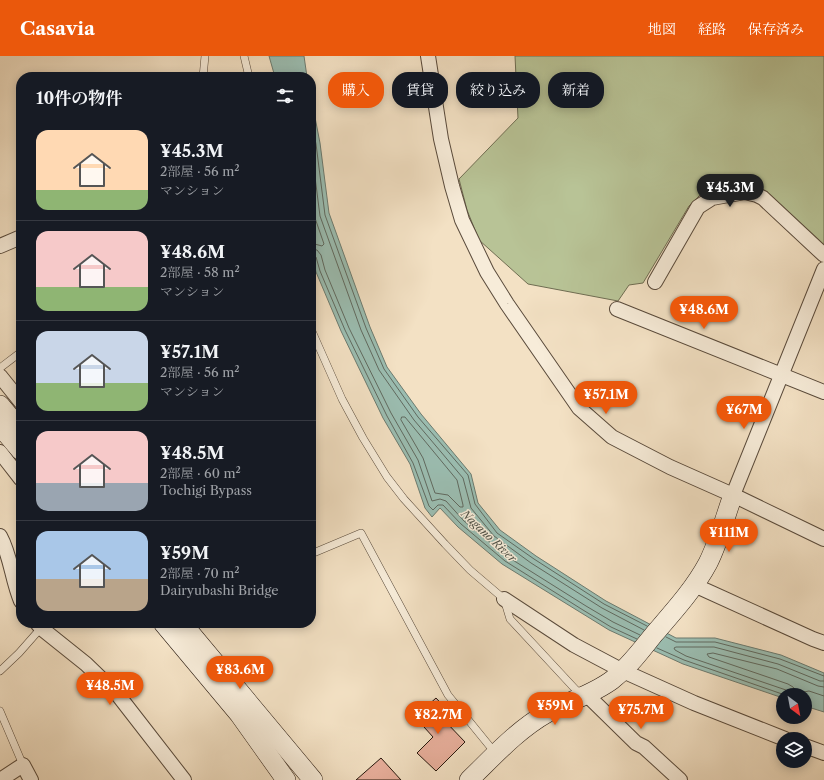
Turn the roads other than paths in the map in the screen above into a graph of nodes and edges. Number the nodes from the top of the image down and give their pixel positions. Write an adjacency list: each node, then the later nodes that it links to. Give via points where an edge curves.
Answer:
1 (205, 56): 4 (lane)
2 (244, 56): 5 (lane)
3 (428, 56): 25 (street, via 441,139 462,220 487,272 562,386 579,408 612,437)
4 (203, 72)
5 (248, 72)
6 (16, 238): 7 (street)
7 (0, 246)
8 (824, 255): 10 (street, via 763,198 745,192 712,198 698,207)
9 (824, 269): 15 (street)
10 (655, 282)
11 (617, 309): 15 (street)
12 (316, 340): 31 (lane, via 342,399 387,477 445,544)
13 (16, 356): 14 (lane)
14 (0, 368)
15 (780, 375): 17 (street); 25 (street)
16 (0, 376): 18 (street)
17 (824, 392)
18 (16, 396)
19 (0, 404): 20 (main road)
20 (16, 424)
21 (0, 426): 22 (main road)
22 (16, 445)
23 (0, 452): 24 (street)
24 (16, 472)
25 (733, 495): 26 (street); 30 (main road, via 708,563)
26 (824, 539)
27 (1, 542): 29 (street)
28 (316, 552): 43 (lane, via 361,533 448,695)
29 (16, 587)
30 (692, 589): 36 (street); 37 (main road)
31 (504, 599): 37 (street, via 574,646); 39 (lane, via 510,619 576,690)
32 (37, 628): 38 (lane, via 19,653)
33 (43, 628): 48 (street, via 118,695)
34 (167, 628): 49 (main road, via 240,714)
35 (186, 628): 50 (main road)
36 (824, 643)
37 (626, 668): 39 (main road); 41 (street, via 694,703)
38 (0, 671)
39 (587, 695): 43 (main road, via 552,710 533,722); 52 (street, via 636,743 644,747)
40 (0, 711): 45 (lane)
41 (776, 735)
42 (812, 749): 44 (street)
43 (496, 754): 51 (main road)
44 (824, 754)
45 (23, 765): 46 (street); 47 (street)
46 (0, 780)
47 (31, 780)
48 (184, 780)
49 (286, 780)
50 (313, 780)
51 (469, 780)
52 (680, 780)

